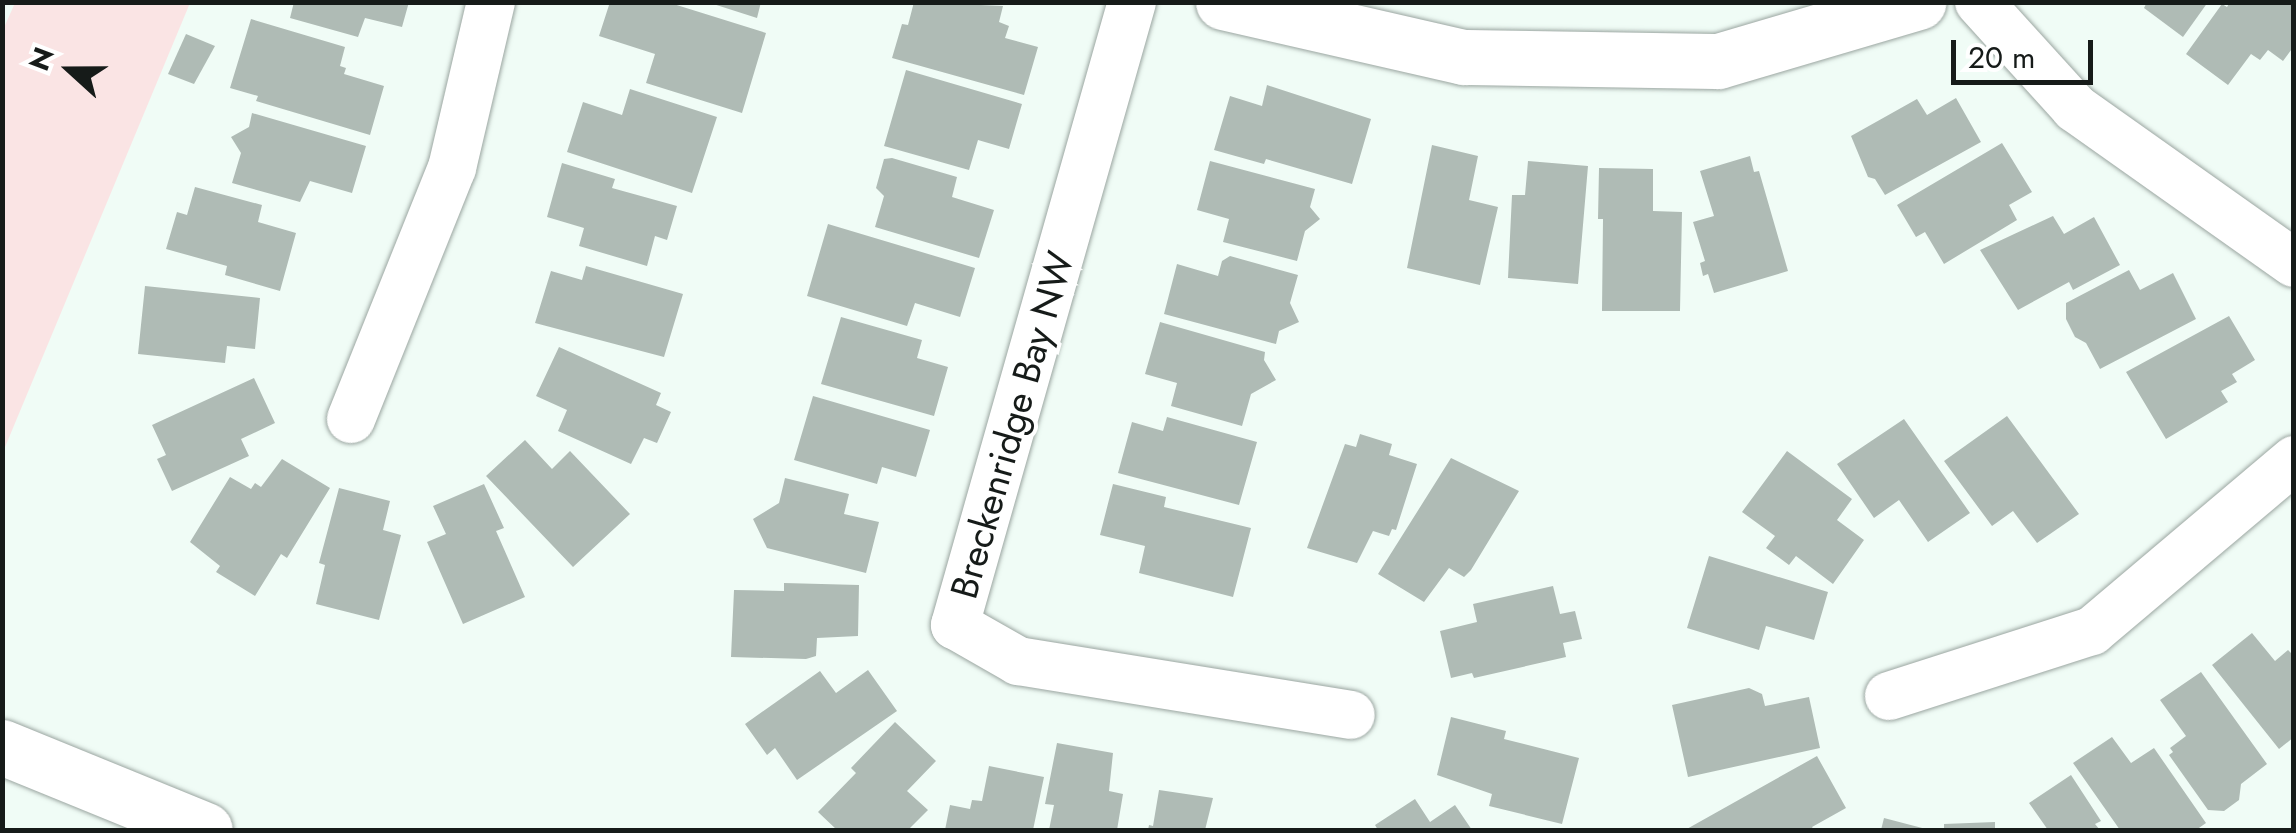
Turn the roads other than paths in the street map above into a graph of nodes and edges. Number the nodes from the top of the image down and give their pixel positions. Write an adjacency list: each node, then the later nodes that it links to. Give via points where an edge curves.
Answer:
1 (491, 2): 7 (street, via 452,168)
2 (1132, 2): 10 (street, Breckenridge Bay NW, via 955,625 1018,661)
3 (1223, 2): 4 (street, via 1464,57 1718,61)
4 (1918, 2)
5 (1979, 2): 6 (street, via 2075,108)
6 (2294, 263)
7 (351, 419)
8 (2294, 460): 9 (street, via 2092,631)
9 (1889, 696)
10 (1352, 715)
11 (2, 747): 12 (street)
12 (205, 830)

